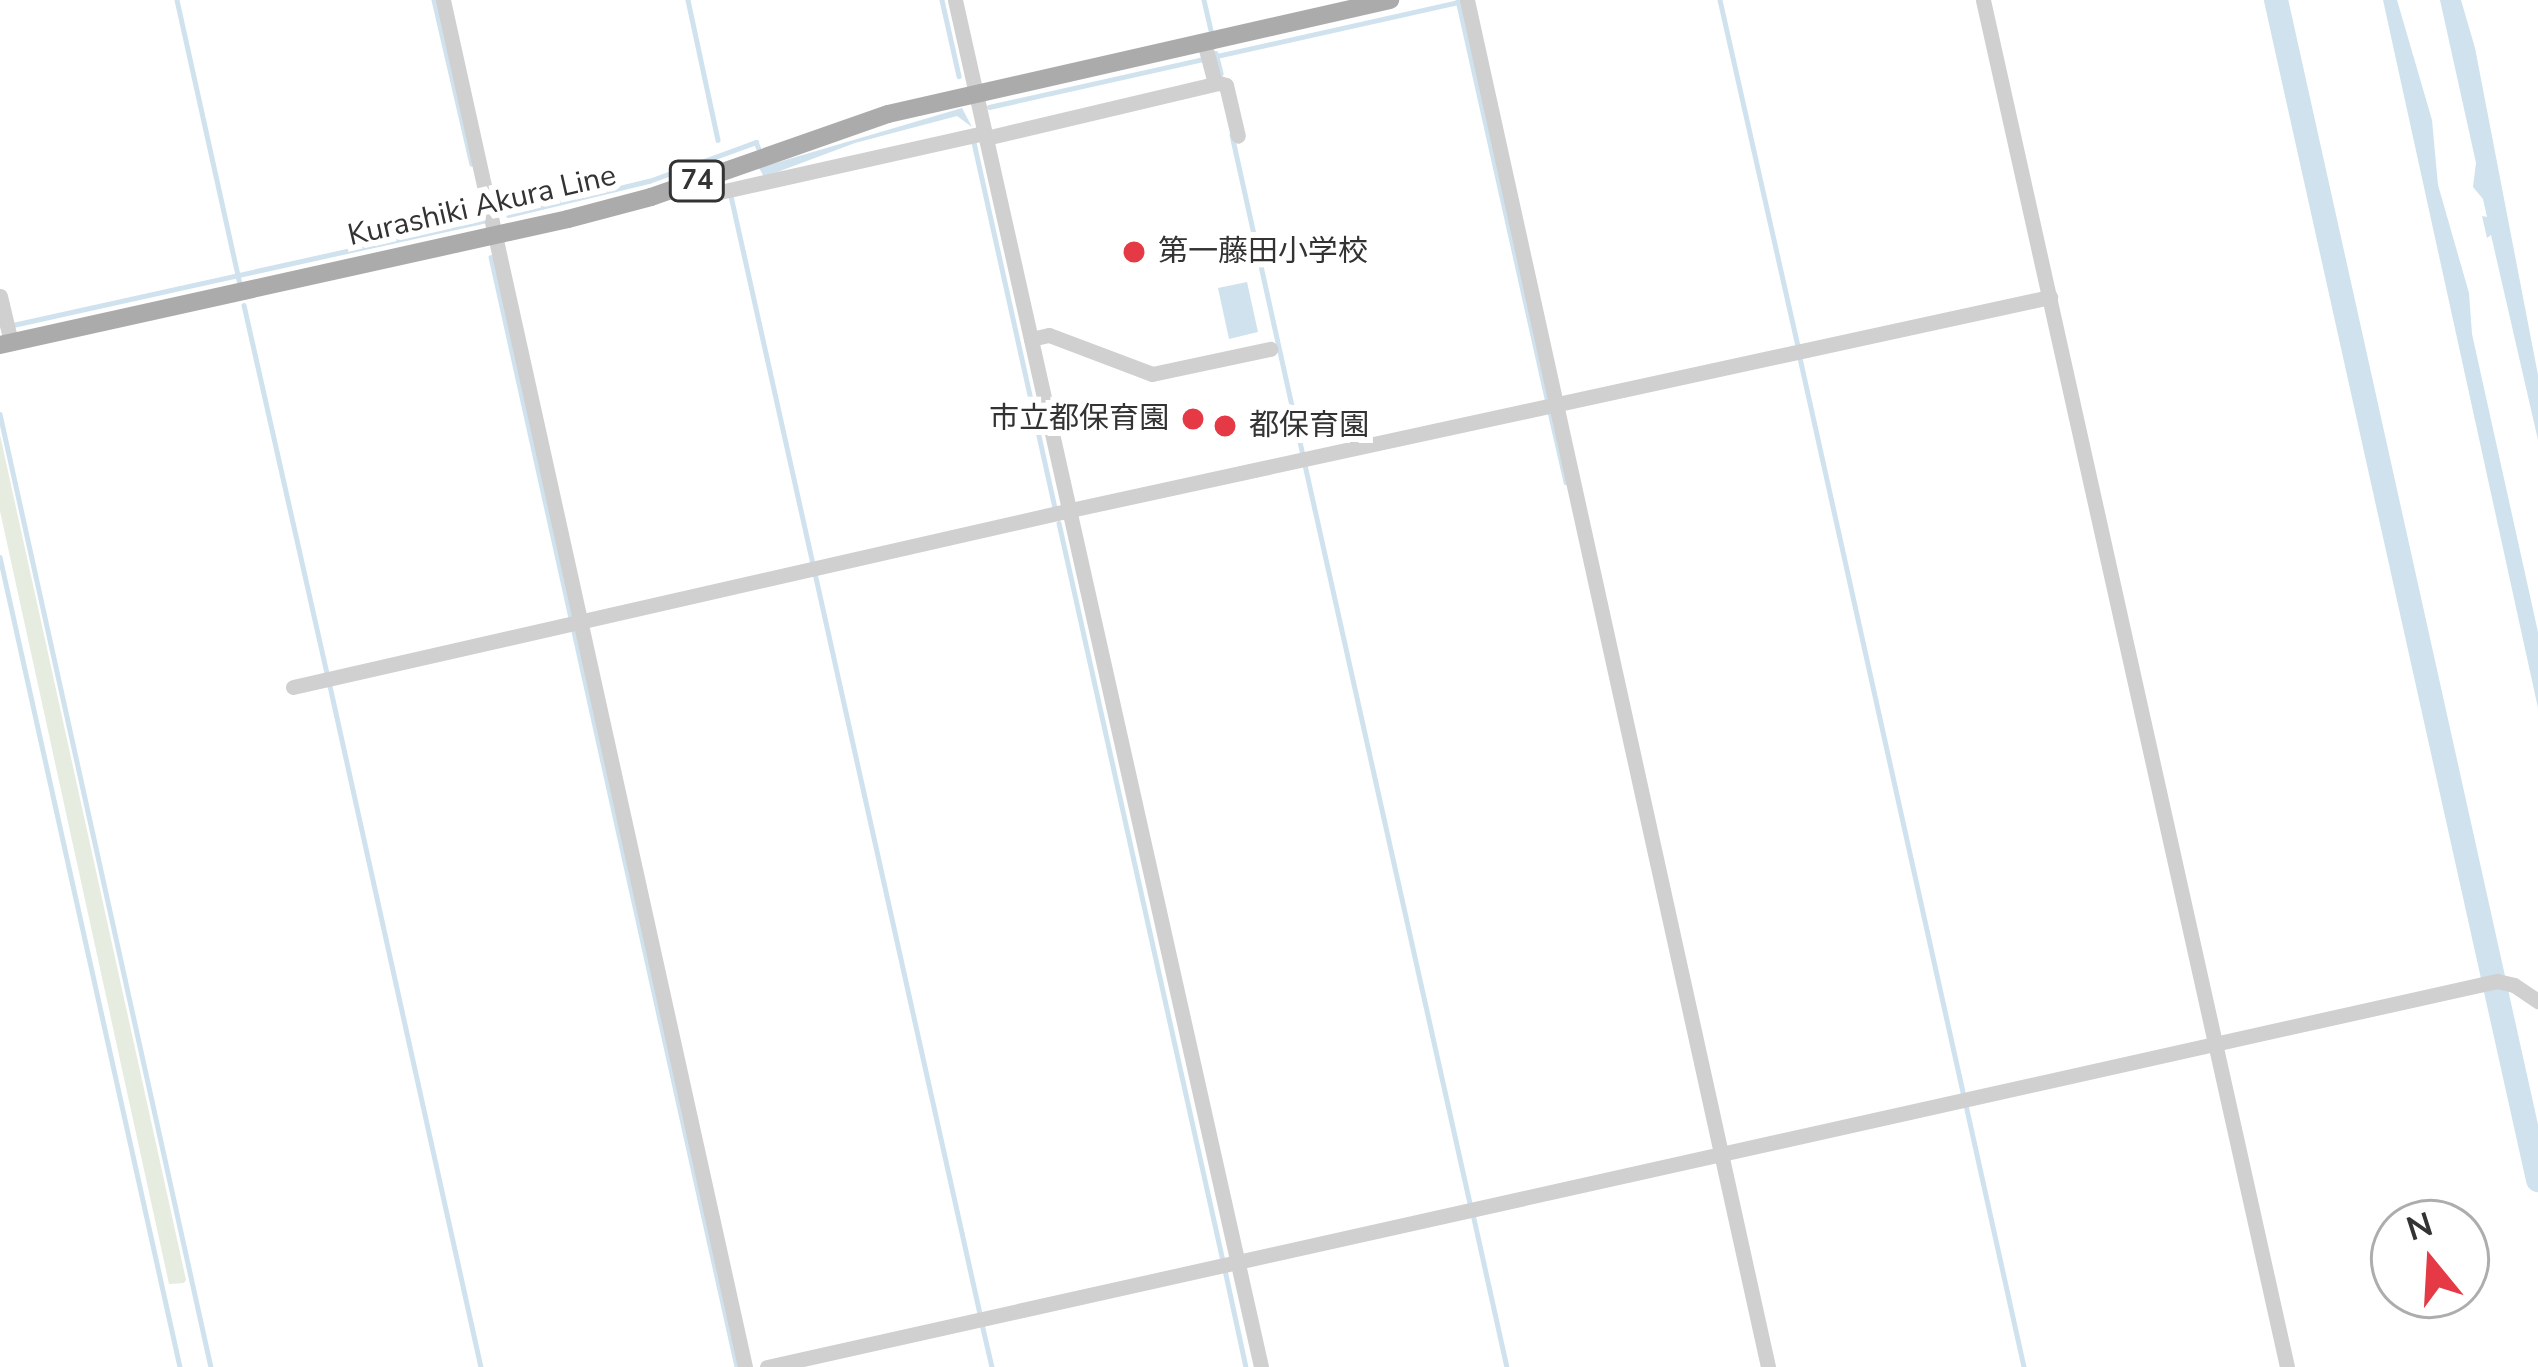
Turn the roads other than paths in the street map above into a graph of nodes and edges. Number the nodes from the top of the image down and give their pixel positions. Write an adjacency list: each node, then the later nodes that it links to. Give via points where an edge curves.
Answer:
1 (442, 0): 12 (street)
2 (955, 0): 8 (street)
3 (1390, 0): 6 (main road, Kurashiki Akura Line / 74)
4 (1983, 0): 14 (street)
5 (1468, 3): 18 (street)
6 (1207, 54): 7 (street); 8 (main road, Kurashiki Akura Line / 74)
7 (1215, 83): 9 (street); 10 (street, via 1226,85)
8 (975, 93): 9 (street); 11 (main road, Kurashiki Akura Line / 74, via 854,124)
9 (978, 135): 11 (street, via 720,192); 15 (street)
10 (1238, 136)
11 (697, 181): 12 (main road, Kurashiki Akura Line / 74)
12 (497, 235): 16 (main road, Kurashiki Akura Line / 74); 20 (street)
13 (0, 296): 16 (street)
14 (2050, 297): 18 (street); 23 (street)
15 (1031, 339): 17 (street, via 1049,335 1152,374); 19 (street)
16 (5, 343)
17 (1270, 349)
18 (1556, 404): 19 (street); 24 (street)
19 (1069, 513): 20 (street); 25 (street)
20 (574, 623): 21 (street); 26 (street)
21 (293, 687)
22 (2538, 1001): 23 (street, via 2493,982)
23 (2211, 1046): 24 (street); 30 (street)
24 (1722, 1154): 25 (street); 29 (street)
25 (1237, 1262): 27 (street); 28 (street)
26 (745, 1367)
27 (767, 1367)
28 (1261, 1367)
29 (1768, 1367)
30 (2287, 1367)

